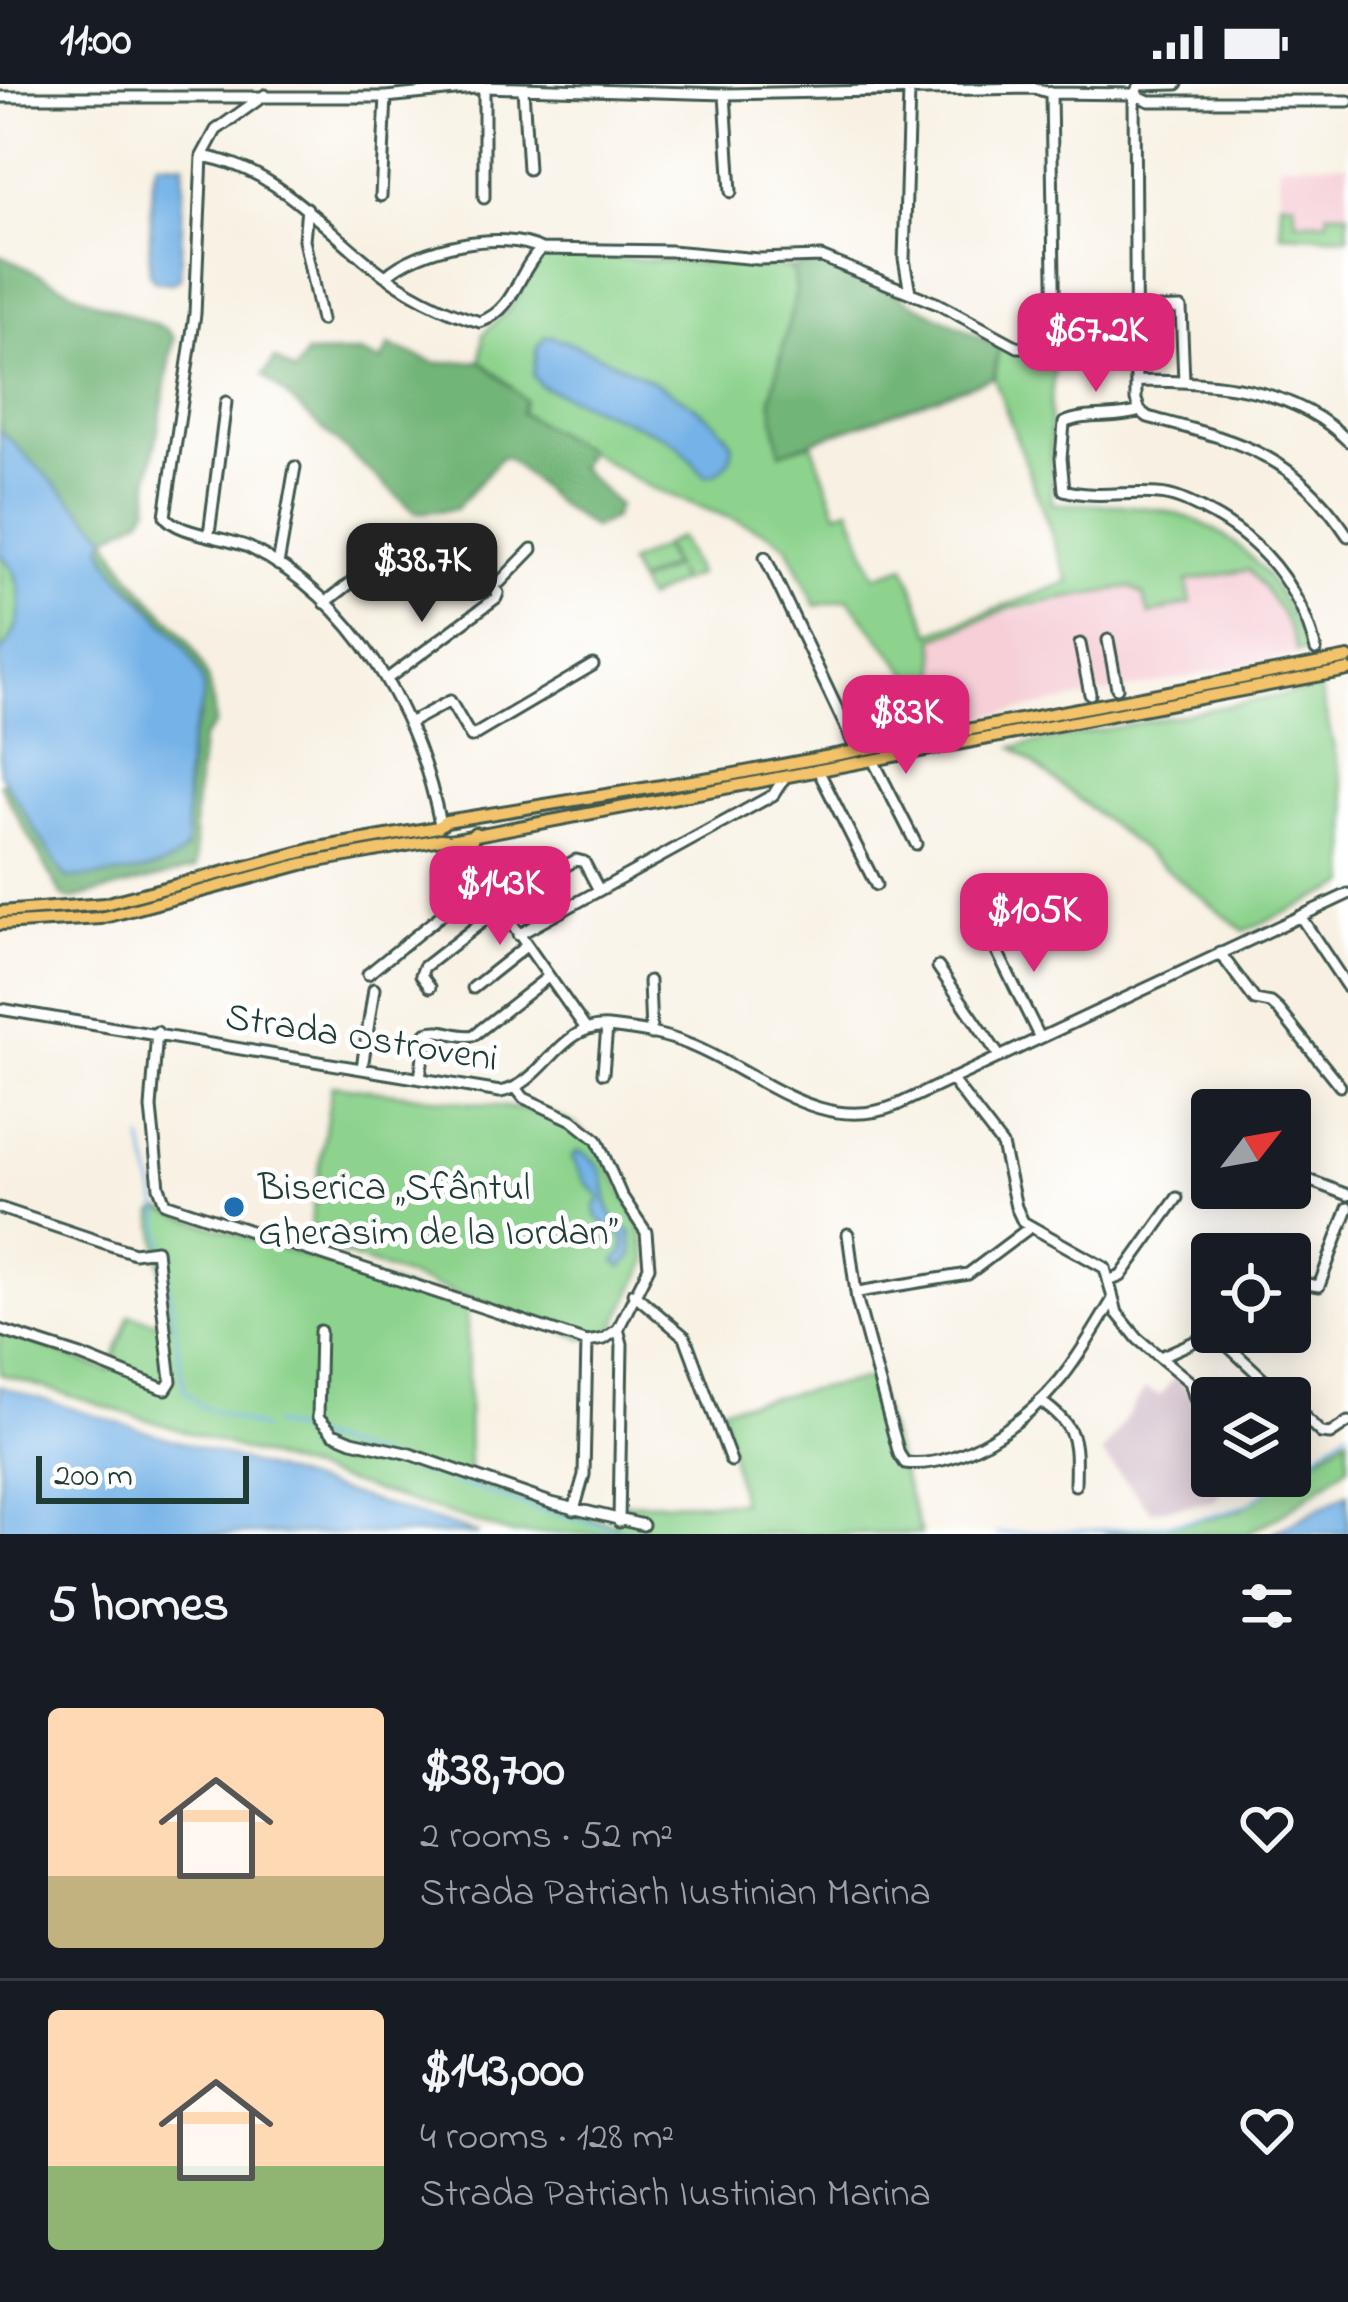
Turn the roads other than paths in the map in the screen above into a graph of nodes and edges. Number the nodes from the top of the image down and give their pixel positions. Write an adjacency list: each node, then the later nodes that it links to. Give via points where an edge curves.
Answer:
1 (1160, 84): 2 (street); 9 (street, via 1140,85)
2 (1178, 84)
3 (1222, 84): 14 (street)
4 (484, 87): 5 (street); 11 (street); 19 (street)
5 (523, 88): 8 (street); 16 (street)
6 (909, 91): 7 (street); 8 (street); 23 (street)
7 (1051, 93): 9 (street); 27 (street)
8 (725, 94): 17 (street)
9 (1134, 94): 14 (street, via 1144,101); 24 (street)
10 (266, 95): 11 (street); 12 (street); 15 (street, via 216,130)
11 (386, 97): 18 (street)
12 (0, 98)
13 (1348, 101): 14 (street)
14 (1222, 102)
15 (202, 156): 20 (street, via 263,177); 34 (street, via 195,314 164,512 170,525)
16 (528, 169)
17 (731, 192)
18 (381, 196)
19 (484, 198)
20 (307, 208): 22 (street); 25 (street, via 304,240)
21 (541, 248): 22 (street, via 472,243); 22 (street, via 502,310 479,322); 23 (street, via 820,257)
22 (386, 276)
23 (910, 292): 26 (street, via 1018,347 1066,347 1107,327)
24 (1136, 309): 26 (street); 29 (street, via 1181,308)
25 (321, 320)
26 (1136, 326): 28 (street)
27 (1055, 339)
28 (1136, 381): 29 (street); 31 (street)
29 (1184, 381): 32 (street, via 1248,389 1308,412)
30 (226, 402): 34 (street)
31 (1140, 411): 36 (street, via 1266,455 1316,495); 43 (street, via 1067,420 1064,490 1169,496 1241,531 1292,588)
32 (1348, 441)
33 (295, 467): 39 (street)
34 (209, 534): 39 (street)
35 (413, 534): 40 (street)
36 (1348, 536)
37 (532, 549): 47 (street, via 496,585 496,598)
38 (765, 557): 52 (street)
39 (278, 565): 40 (street)
40 (325, 603): 47 (street)
41 (1108, 640): 48 (street)
42 (1080, 644): 49 (street)
43 (1316, 650)
44 (1348, 658): 51 (main road)
45 (593, 665): 50 (street, via 471,737 450,701)
46 (1348, 670): 51 (main road)
47 (387, 679): 50 (street)
48 (1117, 688)
49 (1090, 694)
50 (411, 722): 56 (street)
51 (984, 733): 52 (main road); 53 (main road)
52 (857, 751): 56 (main road)
53 (873, 760): 54 (main road); 58 (street)
54 (818, 770): 55 (main road); 61 (street)
55 (785, 777): 57 (main road); 62 (street, via 773,795)
56 (447, 830): 57 (main road); 59 (street); 65 (main road, via 303,851 104,904); 67 (main road, via 101,918)
57 (475, 833): 59 (main road)
58 (916, 844)
59 (470, 864): 60 (street)
60 (482, 882): 64 (street); 73 (street)
61 (876, 885)
62 (599, 890): 64 (street, via 576,860); 69 (street)
63 (1348, 894): 66 (street)
64 (498, 906): 69 (street); 76 (street, via 424,967)
65 (0, 912)
66 (1300, 916): 71 (street); 78 (street)
67 (0, 925)
68 (988, 933): 85 (street)
69 (518, 935): 70 (street)
70 (526, 946): 74 (street); 77 (street)
71 (1220, 953): 85 (street); 91 (street)
72 (938, 967): 86 (street)
73 (368, 974)
74 (548, 976): 82 (street); 89 (street, via 475,1035 426,1033)
75 (649, 981): 84 (street)
76 (430, 987)
77 (472, 988)
78 (1348, 988)
79 (374, 989): 87 (street)
80 (0, 1009): 83 (street, Strada Ostroveni)
81 (607, 1027): 82 (street); 84 (street); 88 (street)
82 (586, 1029): 92 (street, Strada Ostroveni)
83 (157, 1032): 87 (street, Strada Ostroveni); 108 (street, via 151,1108 165,1203)
84 (652, 1034): 90 (street, via 839,1115 885,1110)
85 (1040, 1038): 86 (street)
86 (1000, 1057): 90 (street)
87 (362, 1068): 89 (street, Strada Ostroveni)
88 (603, 1073)
89 (420, 1079): 92 (street, Strada Ostroveni, via 490,1092)
90 (951, 1079): 98 (street, via 1003,1145 1016,1207)
91 (1340, 1086)
92 (515, 1088): 103 (street, via 585,1129 604,1152 649,1246 649,1267)
93 (1311, 1181): 94 (street)
94 (1348, 1195)
95 (1177, 1198): 100 (street)
96 (0, 1208): 105 (street, via 134,1253 156,1250 171,1382 160,1388)
97 (1348, 1208): 101 (street, via 1319,1286)
98 (1029, 1228): 100 (street, via 1090,1257); 102 (street, via 968,1274)
99 (848, 1234): 102 (street)
100 (1112, 1280): 104 (street)
101 (1311, 1285)
102 (858, 1292): 114 (street, via 905,1463 982,1444)
103 (633, 1293): 107 (street); 117 (street, via 685,1337)
104 (1112, 1301): 111 (street); 114 (street)
105 (0, 1330)
106 (320, 1331): 119 (street, via 318,1417 333,1433)
107 (617, 1331): 108 (street); 120 (street)
108 (587, 1342): 119 (street, via 584,1475)
109 (1191, 1343): 111 (street)
110 (1237, 1353): 112 (street)
111 (1160, 1357): 113 (street)
112 (1262, 1377)
113 (1191, 1385)
114 (1040, 1401): 118 (street, via 1070,1428)
115 (1311, 1421): 116 (street, via 1327,1435)
116 (1348, 1422)
117 (731, 1461)
118 (1075, 1485)
119 (574, 1510): 120 (street)
120 (619, 1522): 121 (street)
121 (643, 1525)

